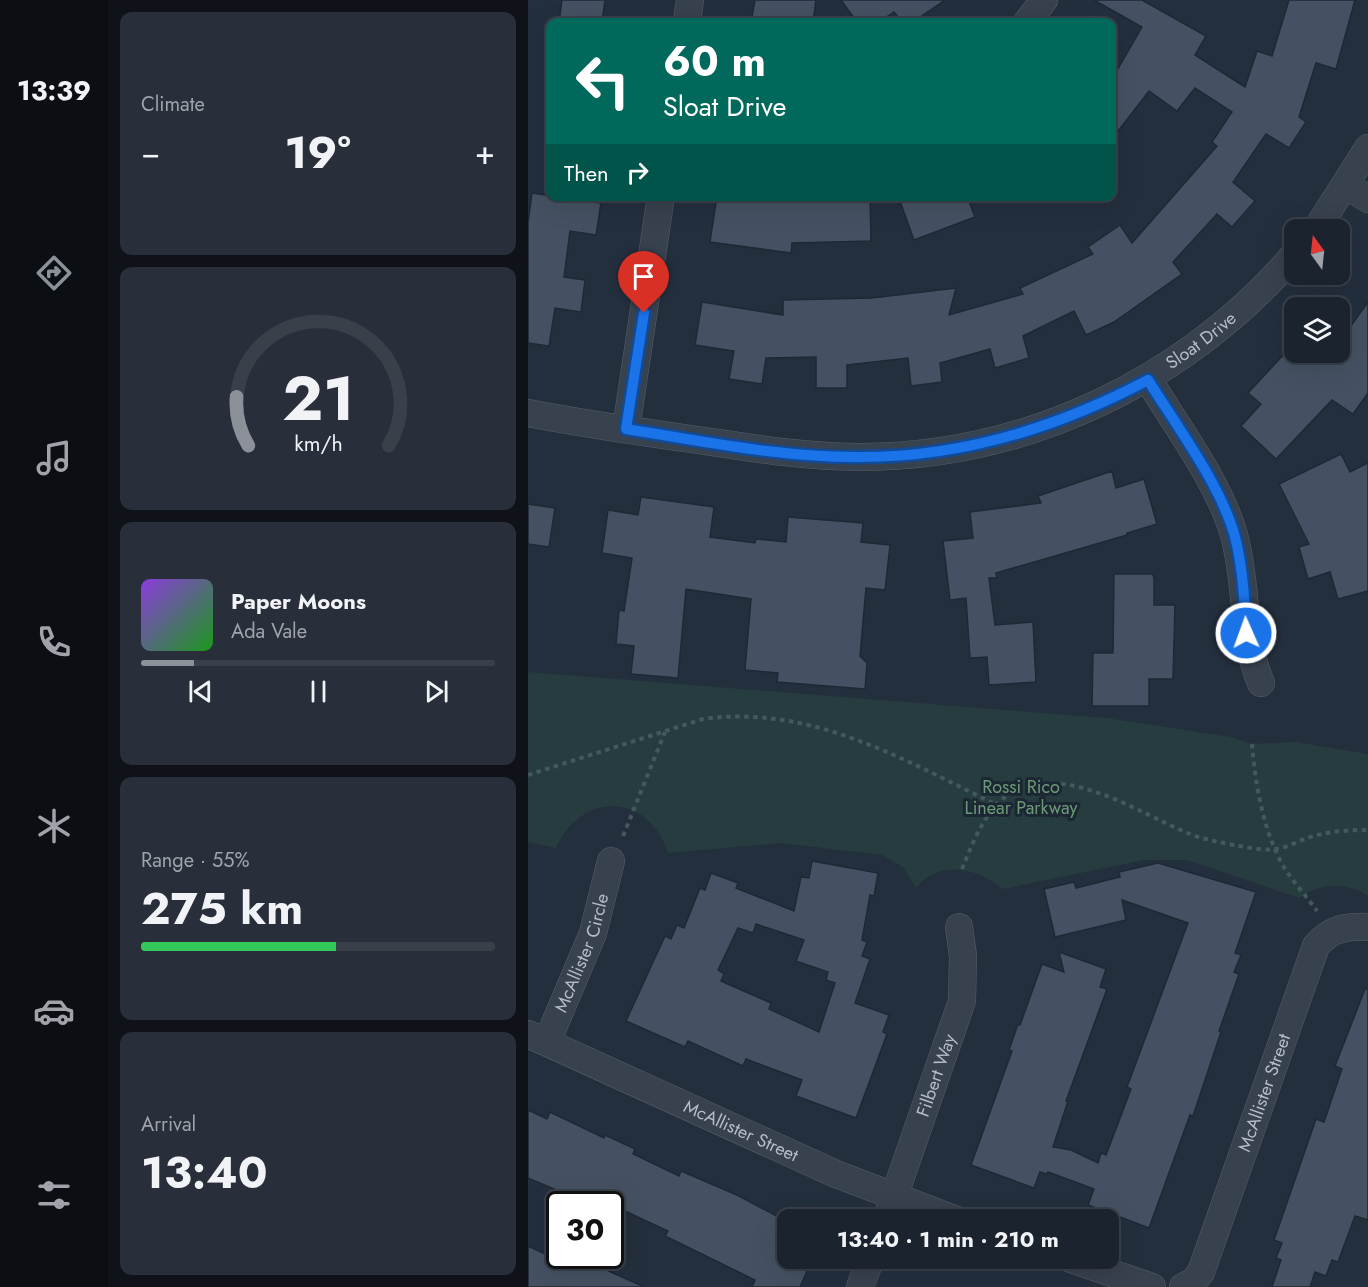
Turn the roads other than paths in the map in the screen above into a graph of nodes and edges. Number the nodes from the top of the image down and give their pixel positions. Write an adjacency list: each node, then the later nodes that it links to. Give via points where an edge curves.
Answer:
1 (690, 0): 3 (street)
2 (1044, 0): 4 (street)
3 (688, 18)
4 (1030, 18)
5 (1368, 148): 6 (street)
6 (1357, 192): 8 (street)
7 (660, 201): 12 (street)
8 (1328, 219)
9 (1284, 265): 10 (street, Sloat Drive, via 1231,319)
10 (1148, 380): 12 (street, Sloat Drive, via 1097,405 1022,433 925,453 822,456); 13 (street, via 1230,521 1239,556 1249,651)
11 (528, 413): 12 (street, Sloat Drive)
12 (626, 429)
13 (1260, 683)
14 (611, 861): 17 (street, McAllister Circle, via 593,933)
15 (959, 927): 18 (street, Filbert Way, via 962,1001)
16 (1368, 927): 23 (street, McAllister Street, via 1332,931 1316,946 1201,1272)
17 (538, 1038): 18 (street, McAllister Street, via 732,1128)
18 (891, 1208)
19 (867, 1269): 21 (street)
20 (1100, 1269): 22 (street)
21 (860, 1287)
22 (1152, 1287)
23 (1183, 1287)

